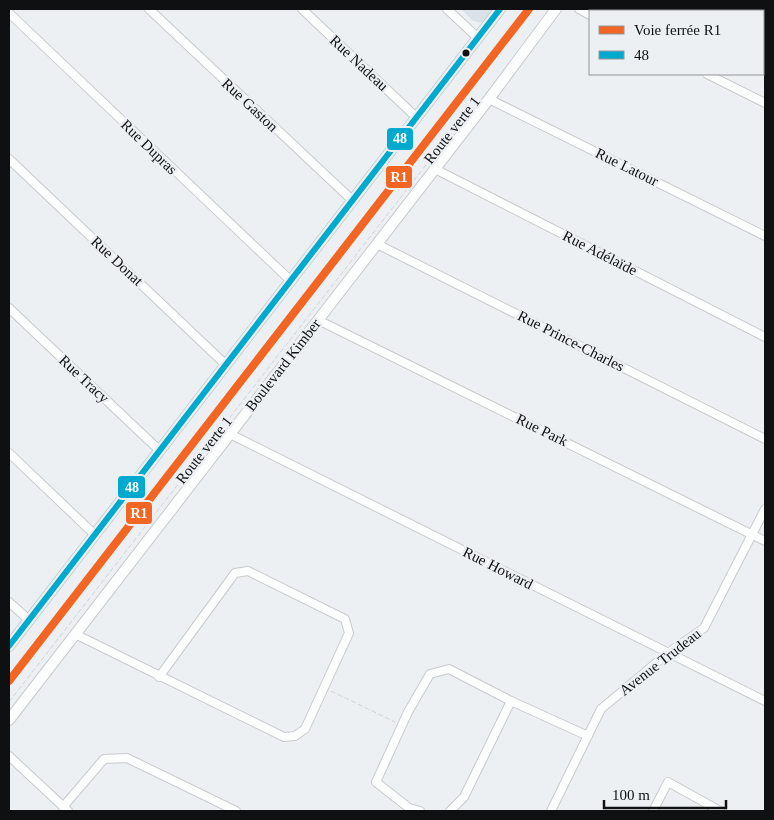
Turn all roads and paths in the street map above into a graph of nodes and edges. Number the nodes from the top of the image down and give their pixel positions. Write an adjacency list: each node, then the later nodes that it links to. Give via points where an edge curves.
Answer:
1 (149, 9): 15 (street, Rue Gaston)
2 (302, 9): 11 (street, Rue Nadeau)
3 (447, 9): 7 (street)
4 (500, 9): 7 (street)
5 (556, 9): 9 (street, Boulevard Kimber)
6 (9, 13): 18 (street, Rue Dupras)
7 (478, 38): 11 (street)
8 (709, 75): 10 (street)
9 (489, 99): 14 (street, Boulevard Kimber); 16 (street, Rue Latour)
10 (765, 103)
11 (416, 117): 15 (street)
12 (456, 125): 40 (path, Route verte 1)
13 (9, 159): 22 (street, Rue Donat)
14 (435, 169): 17 (street, Boulevard Kimber); 21 (street, Rue Adélaïde)
15 (352, 200): 18 (street)
16 (765, 236)
17 (377, 244): 20 (street, Boulevard Kimber); 24 (street, Rue Prince-Charles)
18 (290, 280): 22 (street)
19 (9, 308): 25 (street, Rue Tracy)
20 (318, 320): 23 (street, Boulevard Kimber); 29 (street, Rue Park)
21 (765, 337)
22 (225, 364): 25 (street)
23 (230, 434): 33 (street, Boulevard Kimber); 35 (street, Rue Howard)
24 (765, 439)
25 (159, 450): 28 (street)
26 (9, 453): 28 (street)
27 (765, 509): 29 (street, Avenue Trudeau)
28 (94, 534): 32 (street)
29 (753, 534): 30 (street, Rue Park); 35 (street, Avenue Trudeau, via 704,628)
30 (765, 541)
31 (9, 602): 32 (street)
32 (29, 620): 34 (street)
33 (75, 634): 36 (street); 41 (street, Boulevard Kimber)
34 (9, 646)
35 (668, 653): 39 (street, Rue Howard); 43 (street, Avenue Trudeau, via 601,709)
36 (159, 677): 37 (street, via 284,737 295,736 304,729); 37 (street, via 235,573 248,571 346,620 349,632)
37 (324, 687): 42 (path)
38 (511, 701): 42 (street, via 449,669 430,674); 43 (street); 48 (street, via 464,797)
39 (765, 701)
40 (9, 702)
41 (9, 720)
42 (402, 725): 47 (street, via 376,782 409,808)
43 (588, 736): 49 (street, Avenue Trudeau)
44 (9, 756): 45 (street)
45 (66, 809): 46 (street, via 104,759 127,758)
46 (236, 811)
47 (420, 811)
48 (450, 811)
49 (551, 811)
50 (652, 811): 51 (street, via 668,782)
51 (720, 811)

